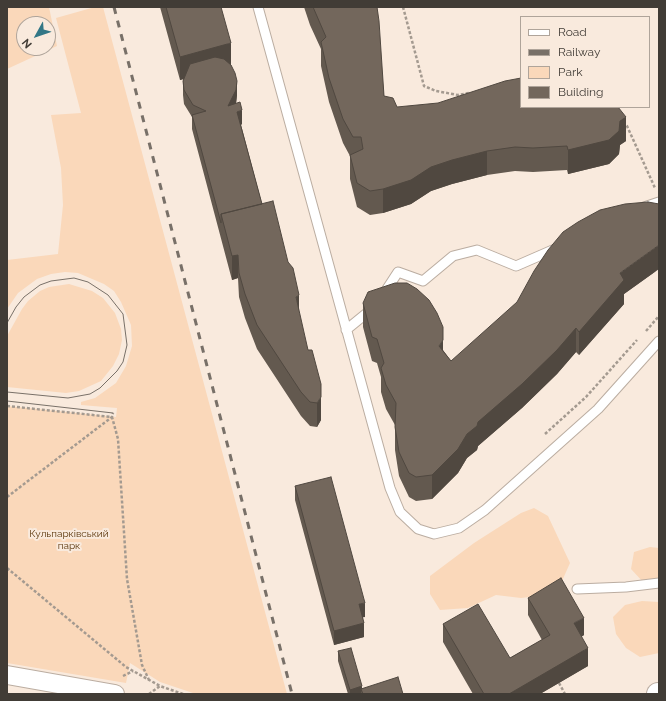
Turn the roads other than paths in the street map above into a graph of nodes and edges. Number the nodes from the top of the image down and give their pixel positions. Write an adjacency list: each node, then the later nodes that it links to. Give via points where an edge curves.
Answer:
1 (258, 7): 5 (lane)
2 (659, 202): 3 (lane)
3 (637, 209)
4 (566, 241): 5 (lane, via 554,250 516,266 477,250 452,256 423,282 398,272 379,303)
5 (346, 330): 6 (lane, via 390,488 400,512 418,529 434,534 459,528 485,510 598,409)
6 (659, 341)
7 (659, 583): 8 (lane)
8 (577, 589)
9 (7, 675): 10 (street)
10 (115, 694)

